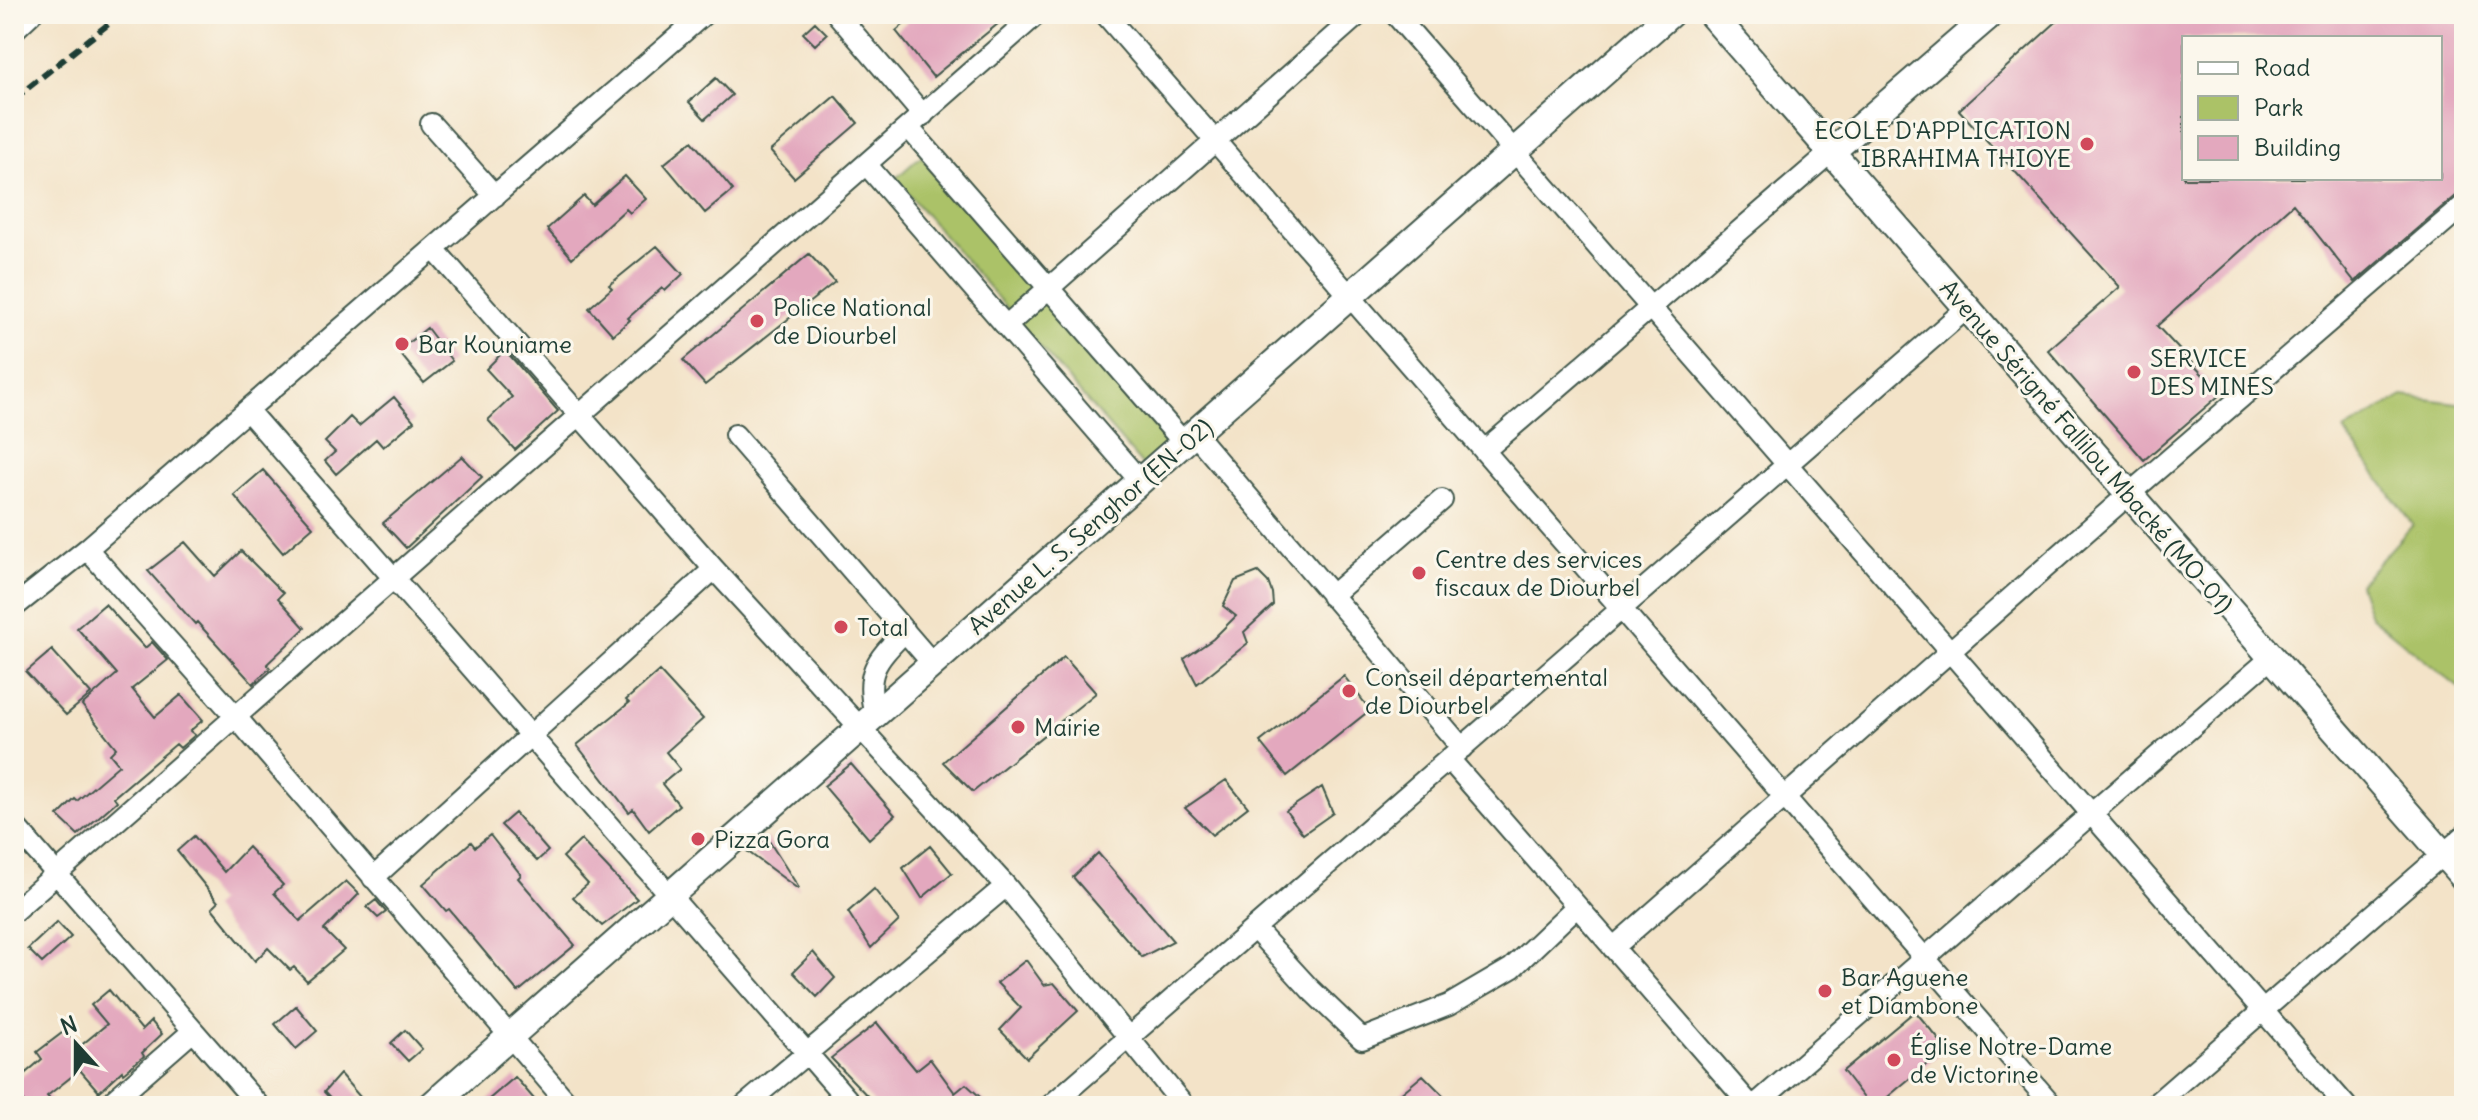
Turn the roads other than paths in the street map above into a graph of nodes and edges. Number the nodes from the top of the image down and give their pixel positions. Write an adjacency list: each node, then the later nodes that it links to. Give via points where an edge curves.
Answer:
1 (31, 14): 11 (street)
2 (704, 14): 18 (street)
3 (837, 14): 12 (street)
4 (1037, 14): 12 (street)
5 (1105, 14): 14 (street)
6 (1359, 14): 14 (street)
7 (1395, 14): 15 (street)
8 (1670, 14): 15 (main road, Avenue L. S. Senghor (EN-02))
9 (1711, 14): 16 (main road, Avenue Sérigné Fallilou Mbacké (MO-01))
10 (1991, 14): 16 (main road)
11 (14, 30)
12 (915, 121): 17 (street); 21 (street)
13 (431, 124): 18 (street)
14 (1216, 141): 21 (street); 22 (street)
15 (1514, 152): 22 (main road, Avenue L. S. Senghor (EN-02)); 23 (street)
16 (1831, 152): 23 (street); 24 (main road, Avenue Sérigné Fallilou Mbacké (MO-01))
17 (866, 164): 25 (street); 27 (street)
18 (495, 196): 20 (street)
19 (2464, 205): 33 (street)
20 (434, 249): 26 (street); 27 (street)
21 (1050, 288): 25 (street); 29 (street)
22 (1350, 296): 29 (main road, Avenue L. S. Senghor (EN-02)); 30 (street)
23 (1651, 308): 30 (street); 31 (street)
24 (1967, 308): 31 (street); 33 (main road, Avenue Sérigné Fallilou Mbacké (MO-01))
25 (1006, 326): 32 (street)
26 (248, 411): 35 (street); 37 (street)
27 (580, 415): 36 (street); 37 (street)
28 (735, 435): 41 (street)
29 (1189, 438): 32 (main road, Avenue L. S. Senghor (EN-02)); 38 (street)
30 (1484, 451): 40 (street)
31 (1787, 465): 40 (street); 42 (street)
32 (1140, 481): 44 (main road, Avenue L. S. Senghor (EN-02))
33 (2129, 494): 42 (street); 43 (main road, Avenue Sérigné Fallilou Mbacké (MO-01))
34 (1442, 500): 38 (street)
35 (87, 549): 39 (street); 45 (street)
36 (714, 569): 46 (street); 47 (street)
37 (394, 578): 45 (street); 47 (street)
38 (1331, 596): 48 (street)
39 (14, 607)
40 (1622, 609): 48 (street); 49 (street)
41 (905, 631): 44 (street); 46 (street, via 876,662)
42 (1950, 651): 49 (street); 50 (street)
43 (2271, 658): 50 (street); 53 (main road, Avenue Sérigné Fallilou Mbacké (MO-01))
44 (933, 664): 46 (main road, Avenue L. S. Senghor (EN-02))
45 (236, 717): 54 (street); 55 (street)
46 (868, 721): 57 (street); 58 (main road, Avenue L. S. Senghor (EN-02))
47 (530, 736): 55 (street); 58 (street)
48 (1455, 753): 59 (street); 61 (street)
49 (1785, 797): 62 (street); 63 (street)
50 (2091, 814): 63 (street); 64 (street)
51 (14, 825): 54 (street)
52 (2464, 836): 53 (street)
53 (2444, 854): 56 (main road, Avenue Sérigné Fallilou Mbacké (MO-01)); 64 (street)
54 (57, 874): 60 (street); 65 (street)
55 (373, 878): 66 (street)
56 (2464, 878)
57 (1006, 886): 67 (street); 68 (street)
58 (670, 896): 66 (main road, Avenue L. S. Senghor (EN-02)); 68 (street)
59 (1577, 906): 61 (street, via 1512,968 1449,1005 1362,1039); 62 (street)
60 (14, 911)
61 (1254, 928): 67 (street)
62 (1613, 948): 77 (street)
63 (1924, 958): 77 (street); 78 (street)
64 (2263, 1011): 79 (street); 80 (street)
65 (193, 1031): 69 (street); 70 (street)
66 (509, 1037): 71 (main road, Avenue L. S. Senghor (EN-02)); 72 (street)
67 (1130, 1037): 75 (street); 76 (street)
68 (807, 1053): 73 (street); 74 (street)
69 (107, 1106)
70 (259, 1106)
71 (431, 1106)
72 (570, 1106)
73 (744, 1106)
74 (853, 1106)
75 (1050, 1106)
76 (1184, 1106)
77 (1753, 1106)
78 (2053, 1106)
79 (2153, 1106)
80 (2346, 1106)

